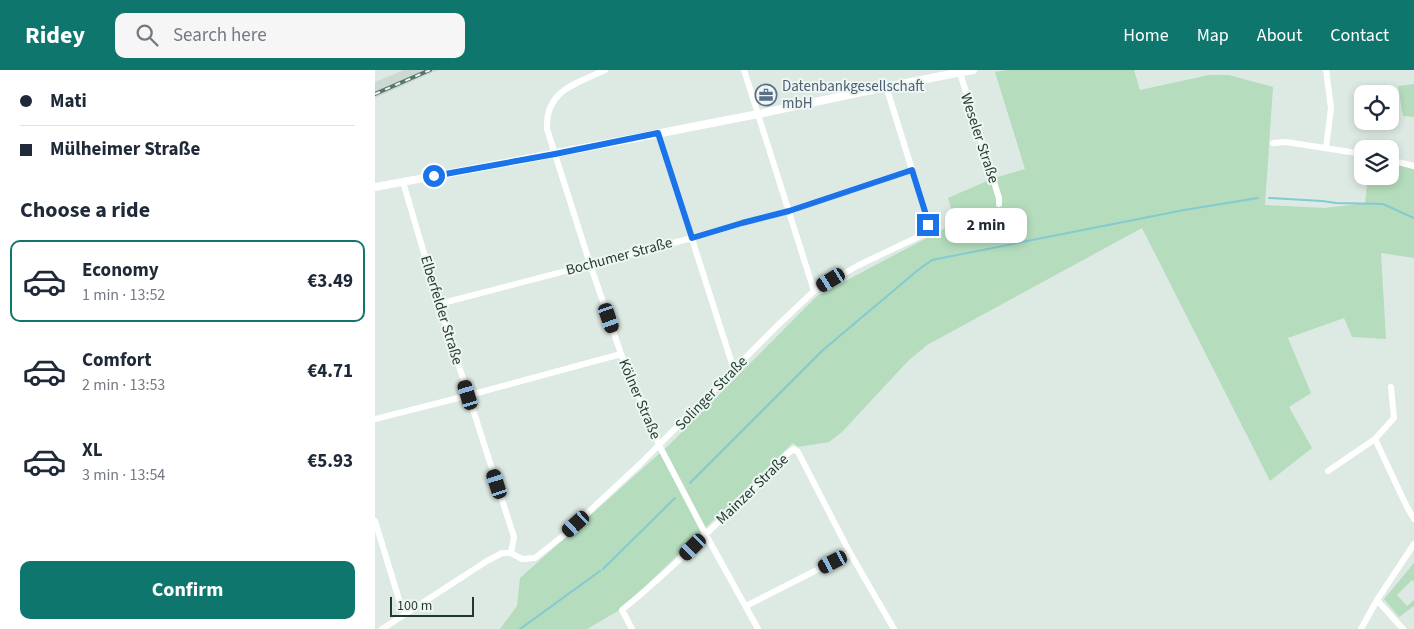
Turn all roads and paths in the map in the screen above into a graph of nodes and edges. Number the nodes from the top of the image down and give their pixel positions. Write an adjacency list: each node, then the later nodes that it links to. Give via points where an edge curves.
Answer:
1 (605, 70): 12 (street, Kölner Straße, via 566,88 553,101 547,129)
2 (744, 70): 7 (street)
3 (973, 70): 5 (street)
4 (1326, 70): 10 (street, via 1331,108)
5 (962, 72): 6 (street); 18 (street, Weseler Straße)
6 (886, 86): 7 (street); 15 (street)
7 (758, 114): 8 (street); 19 (street)
8 (658, 133): 12 (street); 20 (street)
9 (1273, 143): 10 (street)
10 (1326, 148): 11 (street)
11 (1354, 153)
12 (555, 154): 16 (street); 21 (street, Kölner Straße)
13 (1399, 162): 14 (street)
14 (1414, 166)
15 (912, 170): 19 (street, Bochumer Straße); 22 (street, Solinger Straße, via 927,218 926,232)
16 (403, 182): 17 (street); 23 (street, Elberfelder Straße)
17 (375, 187)
18 (999, 204)
19 (789, 211): 20 (street, Bochumer Straße); 22 (street)
20 (692, 238): 21 (street, Bochumer Straße); 25 (street)
21 (591, 264): 23 (street, Bochumer Straße); 24 (street, Kölner Straße)
22 (814, 291): 25 (street, Solinger Straße)
23 (439, 304): 27 (street, Elberfelder Straße)
24 (621, 354): 27 (street); 30 (street, Kölner Straße)
25 (734, 370): 30 (street, Solinger Straße)
26 (1391, 387): 29 (street, via 1394,418)
27 (468, 395): 28 (street); 36 (street, Elberfelder Straße, via 514,537)
28 (375, 419)
29 (1375, 439): 31 (street); 32 (street)
30 (659, 445): 34 (street, Kölner Straße); 36 (street, Solinger Straße, via 593,509 535,558 522,559)
31 (1328, 471)
32 (1414, 519)
33 (375, 521): 40 (street)
34 (706, 535): 37 (street, Mainzer Straße, via 794,449); 39 (street, Kölner Straße); 42 (street, Mainzer Straße, via 622,610)
35 (1414, 544): 38 (street)
36 (511, 553): 40 (street, via 487,561)
37 (850, 553): 39 (street); 44 (street)
38 (1377, 600): 45 (street); 46 (street)
39 (746, 606): 43 (street, Kölner Straße)
40 (406, 614): 41 (street)
41 (382, 629)
42 (632, 629)
43 (758, 629)
44 (893, 629)
45 (1361, 629)
46 (1403, 629)

